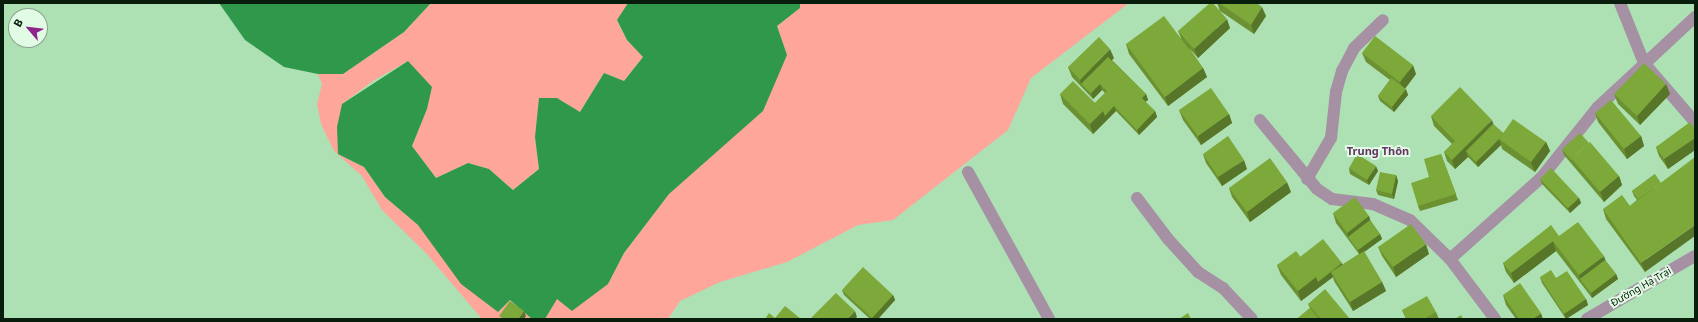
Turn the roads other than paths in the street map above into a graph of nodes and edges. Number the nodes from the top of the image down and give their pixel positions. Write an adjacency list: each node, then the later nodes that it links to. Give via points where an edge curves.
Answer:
1 (1620, 3): 4 (street)
2 (1695, 17): 4 (street)
3 (1383, 20): 8 (street, via 1354,48 1342,71 1336,92 1332,138)
4 (1644, 63): 6 (street); 11 (street, via 1597,108 1541,178)
5 (1260, 120): 8 (street)
6 (1695, 122)
7 (968, 172): 12 (street)
8 (1309, 176): 11 (street, via 1332,199 1373,204 1410,220)
9 (1137, 198): 13 (street, via 1168,239 1198,272 1223,288)
10 (1695, 256): 15 (street, Đường Hạ Trại)
11 (1450, 259): 14 (street)
12 (1049, 319)
13 (1252, 319)
14 (1495, 319)
15 (1586, 319)

